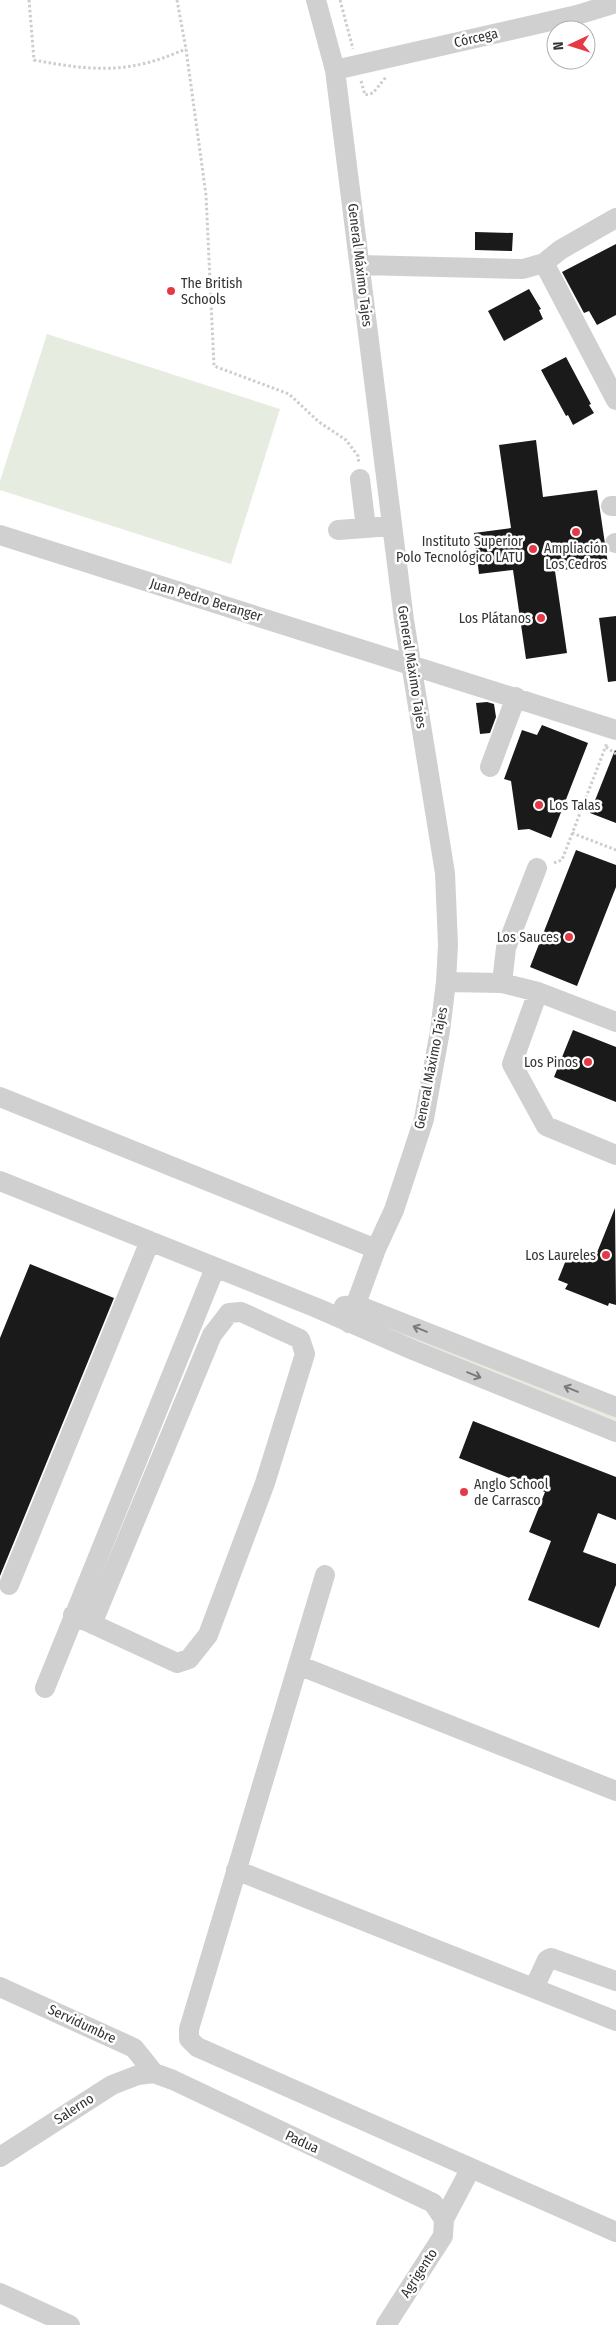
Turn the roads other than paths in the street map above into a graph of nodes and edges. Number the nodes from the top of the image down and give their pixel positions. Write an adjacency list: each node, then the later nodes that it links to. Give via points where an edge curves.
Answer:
1 (316, 0): 3 (street, General Máximo Tajes)
2 (614, 2): 3 (street, Córcega, via 577,15)
3 (335, 70): 6 (street, General Máximo Tajes)
4 (616, 218): 5 (street, via 560,250)
5 (544, 263): 6 (street, via 523,269); 7 (street)
6 (360, 265): 9 (street, General Máximo Tajes)
7 (616, 400)
8 (360, 479): 10 (street)
9 (392, 526): 10 (street); 13 (street, General Máximo Tajes)
10 (366, 528): 11 (street)
11 (338, 530)
12 (0, 535): 13 (street, Juan Pedro Beranger)
13 (411, 665): 14 (street, Juan Pedro Beranger); 18 (street, General Máximo Tajes, via 446,874)
14 (516, 697): 15 (street, Juan Pedro Beranger); 16 (street)
15 (611, 735)
16 (490, 767)
17 (537, 868): 19 (street, via 506,948)
18 (446, 982): 19 (street); 26 (street, General Máximo Tajes, via 424,1119 394,1210)
19 (502, 983): 20 (street)
20 (538, 992): 21 (street); 23 (street, via 512,1064 546,1126)
21 (616, 1022)
22 (0, 1097): 26 (street)
23 (616, 1155)
24 (0, 1181): 25 (street)
25 (150, 1241): 27 (street); 36 (street)
26 (376, 1249): 28 (street, General Máximo Tajes)
27 (215, 1268): 29 (street); 33 (street)
28 (357, 1304): 29 (street); 30 (street, General Máximo Tajes); 31 (street, one-way to 28)
29 (317, 1308): 30 (street)
30 (349, 1323): 32 (street, one-way to 32)
31 (616, 1407)
32 (616, 1432)
33 (149, 1433): 34 (street); 37 (street)
34 (170, 1441): 38 (street); 38 (street, via 212,1335 229,1313 241,1312 300,1339 305,1354 265,1483 208,1636 189,1659 178,1663)
35 (325, 1575): 39 (street)
36 (8, 1585)
37 (73, 1615): 38 (street); 40 (street)
38 (92, 1624)
39 (298, 1665): 41 (street); 42 (street)
40 (46, 1688)
41 (616, 1790)
42 (236, 1870): 45 (street); 49 (street, via 189,2029 189,2039 197,2047)
43 (616, 1981): 45 (street, via 551,1958 546,1960)
44 (0, 1987): 47 (street, Servidumbre, via 134,2048)
45 (534, 1988): 46 (street)
46 (616, 2021)
47 (154, 2073): 48 (street, Salerno, via 112,2085); 50 (street, Padua, via 433,2204)
48 (0, 2157)
49 (471, 2168): 50 (street, Agrigento); 51 (street)
50 (444, 2219): 55 (street, Agrigento, via 443,2236)
51 (616, 2232)
52 (0, 2294): 53 (street)
53 (46, 2320): 54 (street)
54 (70, 2325)
55 (386, 2325)

